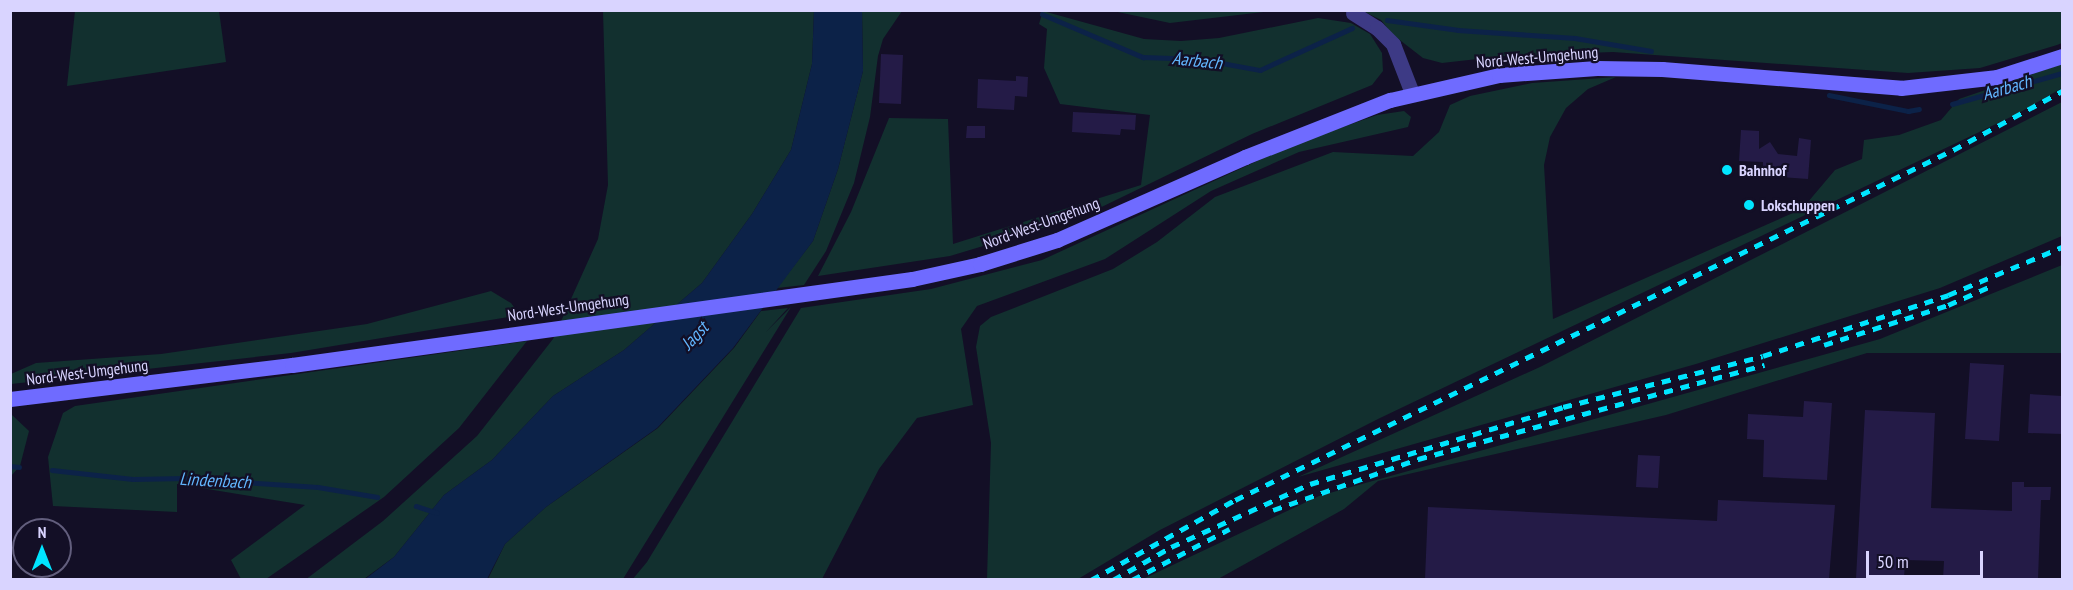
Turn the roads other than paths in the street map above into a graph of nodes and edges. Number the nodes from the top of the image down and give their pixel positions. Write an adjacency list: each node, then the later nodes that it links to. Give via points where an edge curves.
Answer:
1 (1353, 13): 3 (street, via 1393,44)
2 (2062, 57): 3 (main road, Nord-West-Umgehung, via 1997,77 1946,86 1878,87 1662,69 1597,68 1499,75)
3 (1412, 93): 4 (main road, Nord-West-Umgehung, via 1317,127 1057,240 969,267 833,290 292,365)
4 (10, 399)

